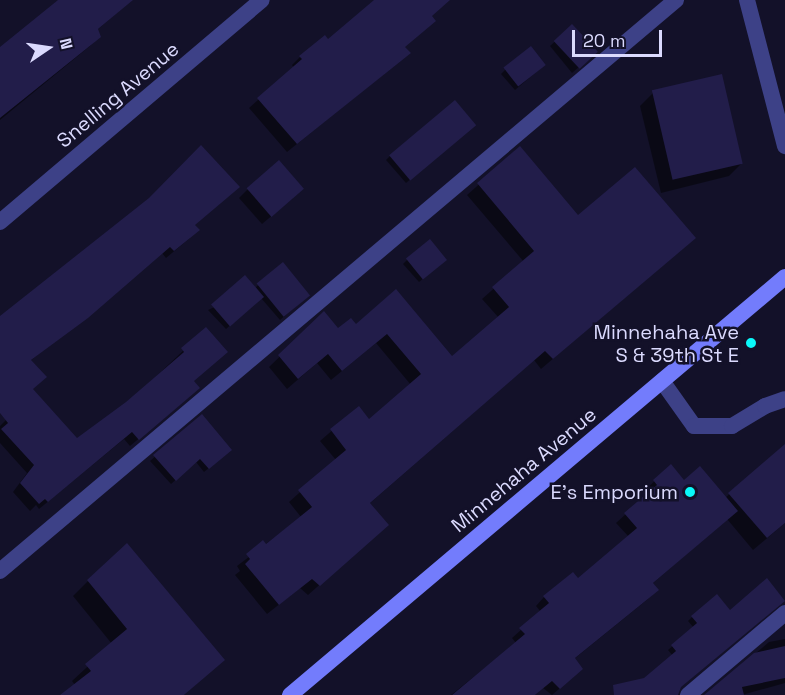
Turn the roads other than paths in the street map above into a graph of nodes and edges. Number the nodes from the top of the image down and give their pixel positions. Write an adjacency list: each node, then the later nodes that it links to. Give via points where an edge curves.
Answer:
1 (262, 0): 5 (street, Snelling Avenue)
2 (676, 0): 9 (street)
3 (747, 0): 4 (street)
4 (785, 146)
5 (0, 222)
6 (785, 277): 7 (main road, Minnehaha Avenue)
7 (662, 381): 8 (street, via 694,426 732,426); 11 (main road, Minnehaha Avenue)
8 (785, 399)
9 (0, 571)
10 (785, 613): 12 (street)
11 (290, 695)
12 (689, 695)

